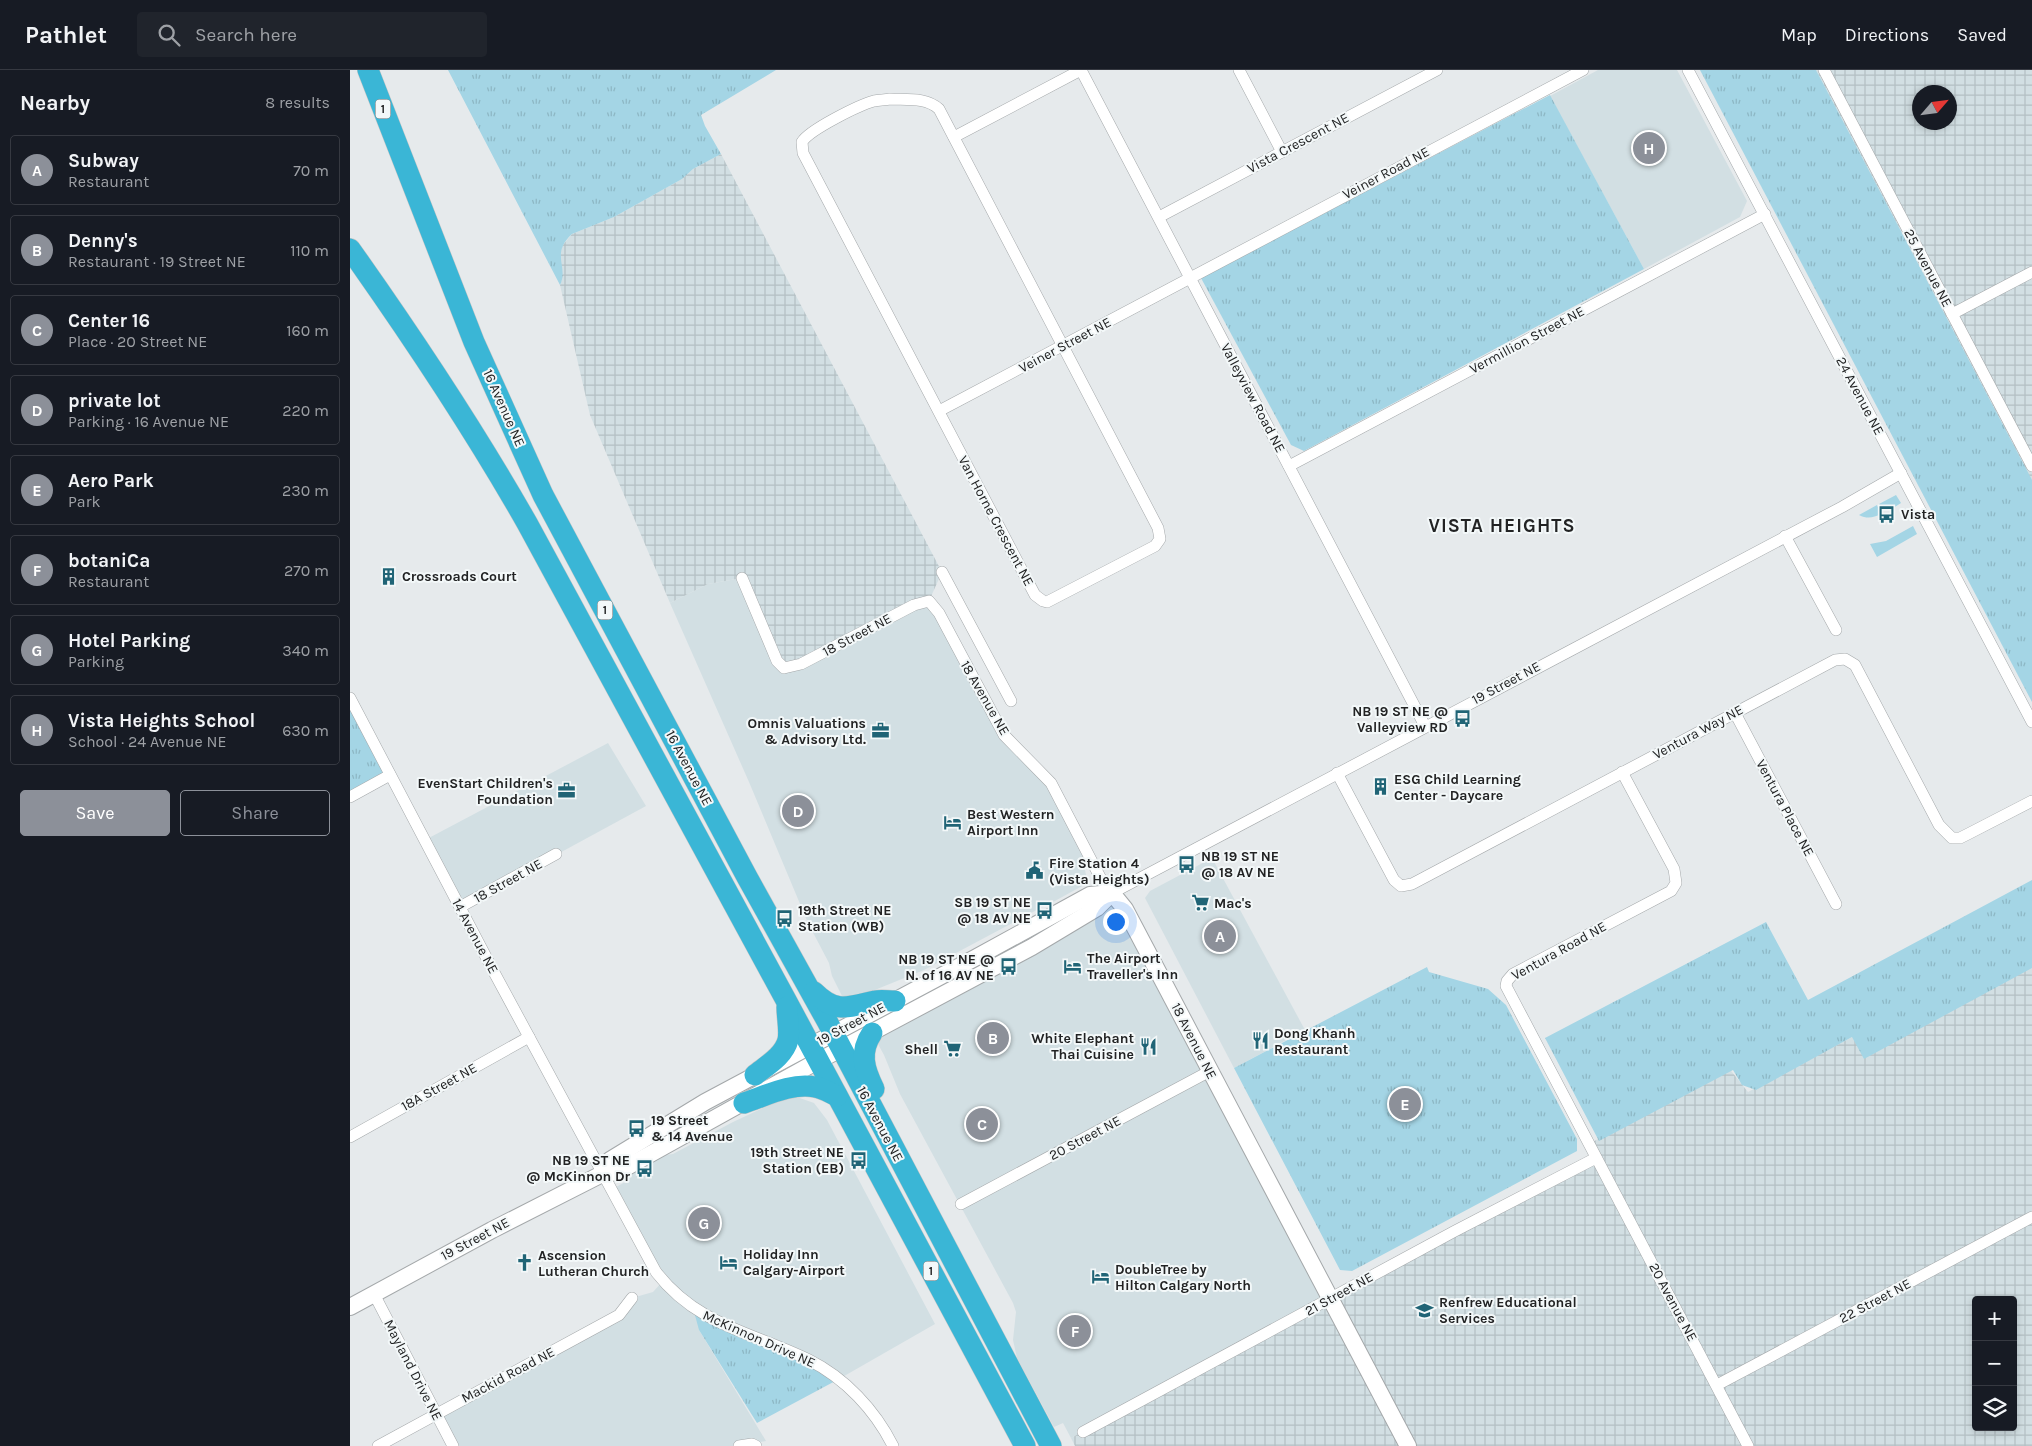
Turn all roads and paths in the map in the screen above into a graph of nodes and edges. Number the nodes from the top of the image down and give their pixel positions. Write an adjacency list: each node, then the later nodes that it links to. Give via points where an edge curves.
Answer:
1 (368, 70): 40 (highway, 16 Avenue NE / 1, via 474,342 543,495 742,869)
2 (1081, 70): 8 (street); 11 (street, Valleyview Road NE)
3 (1239, 70): 9 (street)
4 (1437, 70): 9 (street, Vista Crescent NE)
5 (1583, 70): 14 (street, Veiner Road NE, via 1204,269)
6 (1688, 70): 10 (street, 24 Avenue NE)
7 (1824, 70): 15 (street, 25 Avenue NE)
8 (954, 137): 16 (street, Van Horne Crescent NE); 17 (street, Van Horne Crescent NE, via 933,104 890,99 874,101 810,132 805,136 802,147)
9 (1282, 152): 11 (street, Vista Crescent NE)
10 (1765, 214): 18 (street, Vermillion Street NE); 20 (street, 24 Avenue NE)
11 (1159, 217): 14 (street, Valleyview Road NE)
12 (350, 249): 42 (highway, 16 Avenue NE / 1, via 434,371 523,515)
13 (2032, 272): 15 (street)
14 (1191, 279): 16 (street, Veiner Street NE); 18 (street, Valleyview Road NE)
15 (1952, 314): 19 (street, 25 Avenue NE)
16 (1062, 346): 17 (street, Veiner Street NE); 17 (street, Van Horne Crescent NE, via 1160,534 1155,546 1047,602 1043,601 1035,595)
17 (939, 412)
18 (1289, 466): 30 (street, Valleyview Road NE)
19 (2032, 466)
20 (1901, 473): 21 (street, 19 Street NE); 29 (street, 24 Avenue NE)
21 (1785, 536): 25 (street); 30 (street, 19 Street NE)
22 (942, 572): 27 (street, 18 Avenue NE)
23 (742, 578): 24 (street, 18 Street NE, via 777,661 784,668 801,664 914,605)
24 (929, 601): 37 (street, 18 Avenue NE, via 939,613 1004,735 1052,782 1100,877)
25 (1836, 630)
26 (350, 698): 33 (street, 14 Avenue NE)
27 (1011, 701)
28 (1735, 713): 31 (street, Ventura Way NE); 35 (street, Ventura Way NE, via 1835,660 1845,659 1855,665 1939,825 1952,838 1960,838); 38 (street, Ventura Place NE)
29 (2032, 722)
30 (1425, 726): 32 (street, 19 Street NE)
31 (1622, 772): 32 (street, Ventura Way NE, via 1412,884 1401,886 1394,880); 52 (street, Ventura Road NE, via 1674,870 1676,883 1671,891 1513,974 1506,981)
32 (1337, 773): 37 (street, 19 Street NE)
33 (390, 775): 34 (street); 39 (street, 14 Avenue NE)
34 (350, 797)
35 (2032, 801)
36 (556, 854): 39 (street, 18 Street NE)
37 (1112, 894): 41 (street, 19 Street NE, via 1090,894); 43 (street, 19 Street NE, via 1097,908 1032,947); 47 (street, 18 Avenue NE, via 1125,909)
38 (1836, 904)
39 (460, 907): 44 (street, 14 Avenue NE)
40 (807, 984): 41 (highway, via 828,1004 840,1008); 45 (highway, 16 Avenue NE / 1)
41 (895, 1001): 45 (street, 19 Street NE)
42 (787, 1002): 46 (highway, 16 Avenue NE / 1); 48 (highway, via 788,1040 773,1060)
43 (872, 1032): 45 (street, 19 Street NE); 55 (highway, via 865,1047 864,1065 926,1189)
44 (529, 1037): 51 (street, 18A Street NE); 53 (street, 14 Avenue NE)
45 (836, 1042): 46 (street, 19 Street NE); 55 (highway, 16 Avenue NE / 1)
46 (814, 1053): 48 (street, 19 Street NE); 49 (highway, 16 Avenue NE / 1); 50 (street, 19 Street NE)
47 (1210, 1071): 54 (street, 20 Street NE); 59 (street, 18 Avenue NE)
48 (754, 1075): 53 (street, 19 Street NE, via 610,1160)
49 (837, 1096): 50 (highway, via 810,1086); 69 (highway, 16 Avenue NE / 1)
50 (744, 1103): 53 (street, 19 Street NE, via 618,1172)
51 (350, 1136)
52 (1596, 1158): 59 (street, 21 Street NE); 61 (street, 20 Avenue NE)
53 (602, 1174): 57 (street, 19 Street NE); 68 (street, McKinnon Drive NE, via 663,1282 706,1316 809,1360 839,1379 867,1407)
54 (961, 1204)
55 (927, 1211): 70 (highway, 16 Avenue NE / 1)
56 (2032, 1217): 61 (street, 22 Street NE)
57 (374, 1294): 60 (street, 19 Street NE); 62 (street, Mayland Drive NE)
58 (632, 1298): 62 (street, Mackid Road NE, via 619,1314)
59 (1330, 1299): 63 (street, 21 Street NE); 71 (street, 18 Avenue NE)
60 (350, 1307)
61 (1717, 1385): 72 (street, 20 Avenue NE)
62 (436, 1414): 65 (street, Mackid Road NE); 66 (street, Mayland Drive NE)
63 (1083, 1432)
64 (754, 1445): 67 (street)
65 (378, 1446)
66 (453, 1446)
67 (739, 1446)
68 (893, 1446)
69 (1025, 1446)
70 (1051, 1446)
71 (1408, 1446)
72 (1748, 1446)

